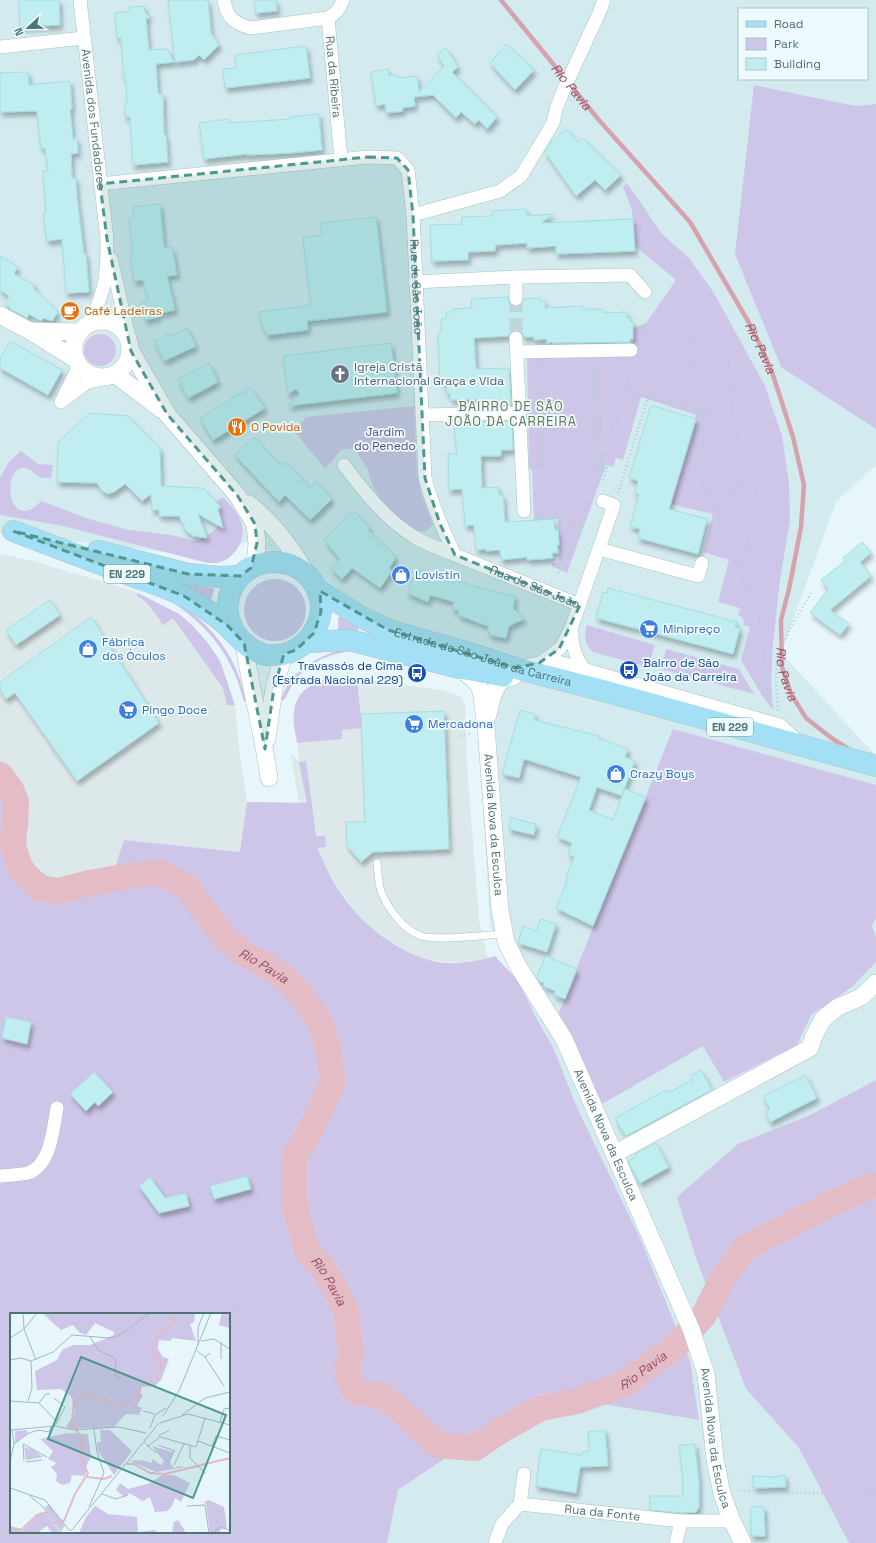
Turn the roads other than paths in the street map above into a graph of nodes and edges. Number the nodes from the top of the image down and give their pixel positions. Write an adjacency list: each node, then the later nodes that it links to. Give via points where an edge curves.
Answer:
1 (80, 0): 6 (street, Avenida dos Fundadores)
2 (224, 0): 5 (street, via 225,8 232,20 251,28)
3 (343, 0): 5 (street, via 336,14)
4 (604, 0): 10 (street, via 564,89 553,123 521,176 500,191)
5 (328, 18): 8 (street, Rua da Ribeira)
6 (84, 38): 7 (street); 9 (street, Avenida dos Fundadores)
7 (0, 47)
8 (341, 160): 9 (street, Rua de São João); 10 (street, Rua de São João, via 368,157 397,158 408,170)
9 (100, 184): 11 (street, Avenida dos Fundadores)
10 (413, 215): 13 (street, Rua de São João)
11 (107, 239): 17 (street, Avenida dos Fundadores, via 105,285 101,299); 20 (street, Avenida dos Fundadores)
12 (516, 277): 13 (street); 14 (street, via 630,275); 15 (street)
13 (415, 282): 27 (street, Rua de São João)
14 (645, 292)
15 (516, 299)
16 (0, 315): 18 (street)
17 (83, 328): 18 (street); 20 (street, via 95,322 112,322 126,333); 23 (street, via 75,340)
18 (30, 331): 23 (street)
19 (516, 338): 22 (street)
20 (130, 346): 24 (street, via 129,361 123,369); 26 (street)
21 (636, 349): 22 (street)
22 (517, 352): 25 (street)
23 (77, 362): 24 (street, via 84,372 91,376); 24 (street, via 61,402 86,384)
24 (111, 376): 26 (street)
25 (520, 413): 27 (street); 31 (street)
26 (167, 414): 29 (street)
27 (422, 415): 34 (street, Rua de São João, via 425,478 433,506)
28 (344, 465): 34 (street, via 388,518 414,537)
29 (237, 495): 36 (street, via 255,524 257,543 256,556); 37 (street, via 259,512 288,543)
30 (603, 501): 33 (street, via 614,505)
31 (524, 511)
32 (7, 530): 36 (main road, EN 229, via 188,574 220,577); 40 (main road, EN 229, via 184,596 213,614)
33 (599, 549): 35 (street, via 698,576); 38 (street)
34 (455, 555): 38 (street, Rua de São João)
35 (706, 560)
36 (245, 572): 37 (main road, EN 229, via 264,562 277,561 300,570); 40 (main road, via 232,588 228,603 228,618)
37 (314, 584): 41 (main road, EN 229, via 320,600 320,617 314,633); 46 (main road, Estrada de São João da Carreira / EN 229, via 364,618 388,630 469,653)
38 (580, 605): 39 (street, Rua de São João)
39 (572, 626): 43 (street, Rua de São João, via 559,649); 45 (street, Rua de São João, via 573,650)
40 (239, 637): 42 (main road, EN 229, via 252,650 262,654); 49 (street)
41 (306, 642): 42 (main road, EN 229, via 296,650); 44 (main road, Estrada de São João da Carreira / EN 229, via 349,640)
42 (284, 654): 49 (street, via 274,688)
43 (540, 663): 45 (street, Rua de São João, via 558,662); 46 (street, Rua de São João)
44 (460, 668): 46 (main road, Estrada de São João da Carreira / EN 229); 47 (street, Avenida Nova da Esculca, via 478,684)
45 (585, 670): 48 (street, Rua de São João, via 780,725)
46 (514, 673): 47 (street, Avenida Nova da Esculca, via 499,682 493,693); 48 (main road, Estrada de São João da Carreira / EN 229, via 602,697 656,706)
47 (486, 727): 53 (street, Avenida Nova da Esculca)
48 (804, 747): 50 (main road, Estrada de São João da Carreira / EN 229)
49 (266, 749): 51 (street)
50 (876, 766)
51 (269, 778)
52 (377, 863): 53 (lane, via 381,890 392,912 405,926 421,936 439,938)
53 (504, 934): 56 (street, Avenida Nova da Esculca, via 518,966 564,1039)
54 (876, 983): 56 (street, via 861,997 838,1007 823,1019 810,1048)
55 (57, 1108): 57 (street, via 47,1155 39,1167 28,1173)
56 (614, 1154): 61 (street, Avenida Nova da Esculca, via 690,1327 706,1374 715,1459 721,1489)
57 (0, 1176)
58 (524, 1474): 59 (street)
59 (520, 1504): 60 (street, Rua da Fonte); 62 (street, via 502,1524)
60 (681, 1521): 61 (street, Rua da Fonte); 63 (street)
61 (732, 1521): 64 (street, Avenida Nova da Esculca)
62 (495, 1543)
63 (676, 1543)
64 (743, 1543)

